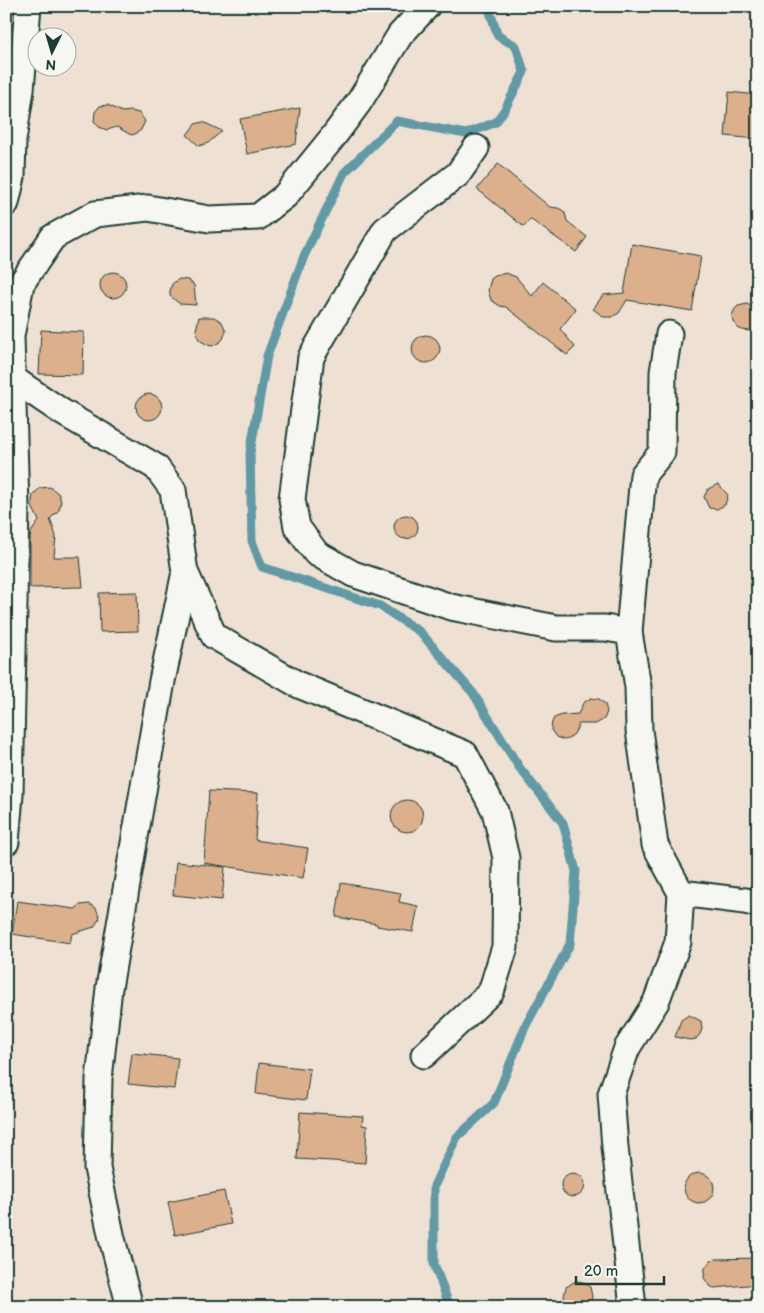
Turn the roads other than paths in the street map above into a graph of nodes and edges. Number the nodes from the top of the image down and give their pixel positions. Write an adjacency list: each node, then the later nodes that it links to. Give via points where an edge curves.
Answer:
1 (28, 6): 4 (street, via 22,90)
2 (427, 6): 6 (street, via 400,35 360,102 333,137 285,196 258,217 209,219 148,208 94,214 53,237 21,284 11,336)
3 (476, 148): 8 (street, via 458,174 386,230 311,357 292,499 297,527 316,553 353,574 451,607 556,628 606,628)
4 (6, 203)
5 (669, 334): 8 (street, via 663,372 662,452 643,475)
6 (9, 376): 7 (street, via 62,412 156,466 173,490); 9 (street, via 16,508 10,795)
7 (185, 572): 12 (street, via 214,636 299,685 465,754 495,811 506,858 505,947 491,992); 13 (street, via 162,681 114,959 99,1079 97,1168)
8 (629, 632): 10 (street, via 655,845)
9 (6, 842)
10 (681, 893): 11 (street); 14 (street, via 678,942 656,1002 627,1048 611,1094)
11 (758, 904)
12 (424, 1055)
13 (130, 1307)
14 (633, 1307)

